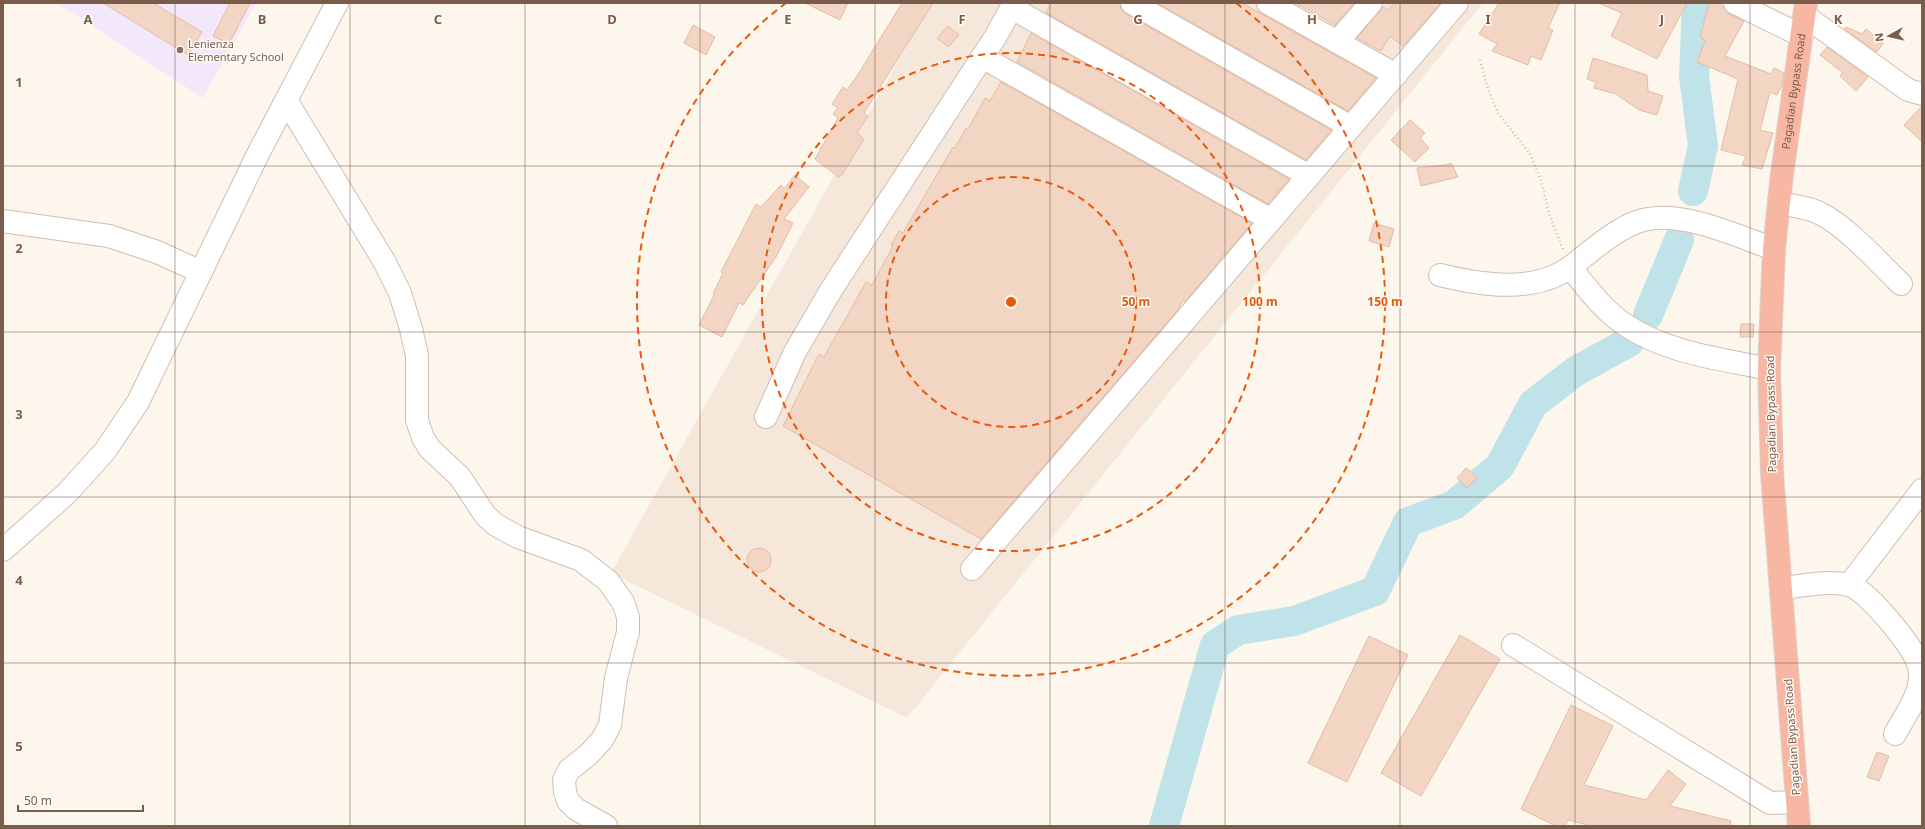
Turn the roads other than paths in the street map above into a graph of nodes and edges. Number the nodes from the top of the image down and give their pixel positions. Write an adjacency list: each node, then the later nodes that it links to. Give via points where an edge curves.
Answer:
1 (337, 3): 13 (street)
2 (1132, 3): 14 (street)
3 (1371, 3): 9 (street)
4 (1457, 3): 11 (street)
5 (1735, 3): 8 (street)
6 (1278, 5): 9 (street)
7 (1013, 6): 10 (street); 15 (street)
8 (1804, 18): 12 (street, via 1908,90); 16 (highway, Pagadian Bypass Road)
9 (1337, 42): 11 (street)
10 (982, 57): 17 (street); 25 (street, via 831,290 795,352)
11 (1396, 75): 14 (street)
12 (1922, 94)
13 (286, 100): 21 (street); 34 (street, via 384,261 400,293 417,355 417,420 422,438 460,477 485,515 496,525 518,538 581,560 608,582 623,602 628,617 628,632 616,678 610,725 602,740 569,770 564,780 568,801 576,809)
14 (1351, 127): 15 (street)
15 (1309, 176): 17 (street)
16 (1779, 203): 19 (highway, Pagadian Bypass Road); 23 (street, via 1824,215)
17 (1271, 220): 28 (street)
18 (3, 221): 21 (street, via 109,236 158,252)
19 (1774, 249): 20 (street, via 1687,221 1667,218 1642,220 1598,244); 24 (highway, Pagadian Bypass Road)
20 (1570, 267): 22 (street, via 1540,281 1503,285 1474,283); 24 (street, via 1594,296 1624,324 1660,342 1686,351)
21 (201, 272): 27 (street, via 138,402 104,452 67,493)
22 (1440, 275)
23 (1901, 284)
24 (1769, 369): 30 (highway, Pagadian Bypass Road, via 1772,473)
25 (766, 416)
26 (1922, 490): 29 (street)
27 (3, 550)
28 (972, 569)
29 (1849, 585): 30 (street, via 1825,584); 32 (street, via 1868,596 1917,660 1920,676 1917,693)
30 (1781, 588): 33 (highway, Pagadian Bypass Road)
31 (1513, 645): 33 (street, via 1770,803)
32 (1895, 734)
33 (1797, 802): 35 (highway, Pagadian Bypass Road)
34 (606, 826)
35 (1799, 826)

